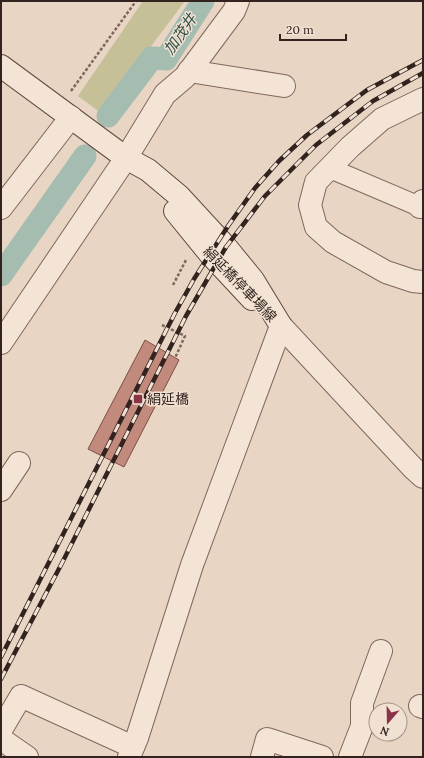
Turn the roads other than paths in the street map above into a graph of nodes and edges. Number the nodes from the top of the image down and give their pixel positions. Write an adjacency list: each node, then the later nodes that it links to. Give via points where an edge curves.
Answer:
1 (238, 1): 3 (street, via 234,11)
2 (1, 66): 6 (street, 絹延橋停車場線)
3 (189, 71): 4 (street); 7 (street, via 165,94)
4 (284, 86)
5 (423, 98): 8 (street, via 382,119)
6 (71, 117): 7 (street, 絹延橋停車場線); 10 (street)
7 (126, 158): 12 (street, 絹延橋停車場線, via 172,206 245,293); 13 (street)
8 (329, 168): 9 (street); 11 (street, via 316,182 310,206 316,227 333,242 386,272)
9 (422, 205)
10 (1, 208)
11 (423, 282)
12 (281, 326): 15 (street, 絹延橋停車場線); 20 (street, via 192,565)
13 (1, 342)
14 (19, 463): 16 (street)
15 (423, 477)
16 (1, 490)
17 (381, 651): 24 (street, via 362,703 362,726)
18 (1, 730): 20 (street, via 21,696)
19 (1, 739): 21 (street)
20 (131, 752)
21 (28, 757)
22 (262, 757): 23 (street, via 267,739)
23 (322, 757)
24 (350, 757)

